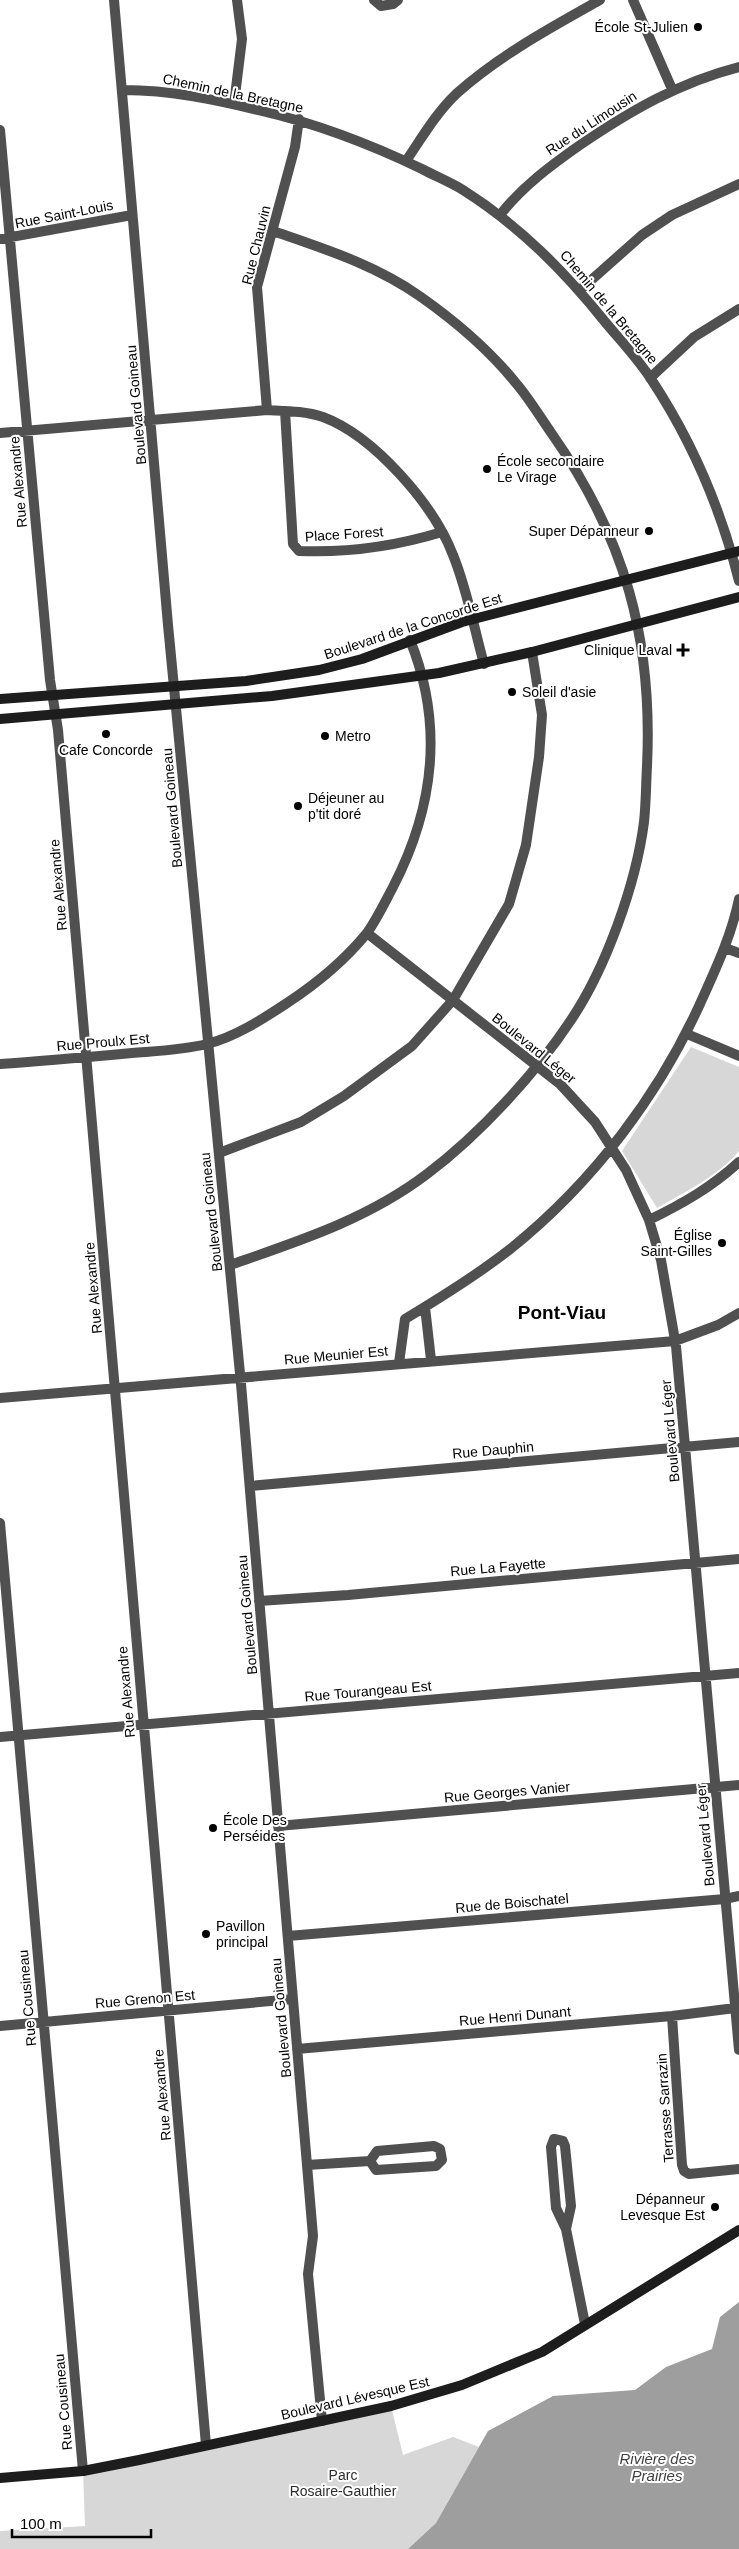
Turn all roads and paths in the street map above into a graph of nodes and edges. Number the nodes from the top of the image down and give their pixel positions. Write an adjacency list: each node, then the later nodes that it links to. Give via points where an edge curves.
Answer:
1 (114, 0): 9 (street, Boulevard Goineau)
2 (237, 0): 10 (street, via 242,39)
3 (374, 0): 4 (street, via 381,6)
4 (398, 0)
5 (600, 0): 13 (street, via 525,41 456,95 435,118)
6 (633, 0): 8 (street)
7 (739, 67): 8 (street, Rue du Limousin)
8 (672, 89): 16 (street, Rue du Limousin, via 619,118 541,172 515,195)
9 (124, 90): 10 (street, Chemin de la Bretagne, via 151,90); 15 (street, Boulevard Goineau)
10 (234, 104): 11 (street, Chemin de la Bretagne)
11 (299, 119): 13 (street, Chemin de la Bretagne); 17 (street, Rue Chauvin)
12 (0, 130): 18 (street, Rue Alexandre)
13 (406, 161): 16 (street, Chemin de la Bretagne, via 461,189)
14 (739, 184): 19 (street, via 672,215 642,235)
15 (132, 215): 18 (street, Rue Saint-Louis); 24 (street, Boulevard Goineau)
16 (500, 215): 19 (street, Chemin de la Bretagne, via 548,256)
17 (274, 231): 22 (street, Rue Chauvin, via 257,288); 29 (street, via 355,259 390,278 422,298 487,352 517,384 574,466 606,528)
18 (5, 238): 25 (street, Rue Alexandre)
19 (580, 290): 21 (street, Chemin de la Bretagne)
20 (739, 309): 21 (street, via 694,337)
21 (650, 378): 28 (street, Chemin de la Bretagne, via 687,440)
22 (267, 410): 23 (street); 24 (street)
23 (285, 411): 27 (street, via 324,418 362,438 409,485); 27 (street, Place Forest, via 293,544 299,551 325,552 383,546)
24 (152, 419): 25 (street); 38 (street, Boulevard Goineau)
25 (27, 430): 26 (street); 39 (street, Rue Alexandre)
26 (0, 433)
27 (442, 532): 32 (street, via 458,568)
28 (736, 552): 29 (street, Boulevard de la Concorde Est); 30 (street, Chemin de la Bretagne)
29 (626, 580): 32 (street, Boulevard de la Concorde Est); 33 (street)
30 (739, 581)
31 (739, 597): 33 (street)
32 (472, 620): 34 (street, Boulevard de la Concorde Est); 36 (street)
33 (638, 624): 35 (street); 54 (street, via 649,720 644,822 635,865 620,918 593,980 572,1020)
34 (410, 640): 37 (street, Rue Proulx Est); 38 (street, Boulevard de la Concorde Est, via 319,670 267,679)
35 (532, 652): 36 (street); 48 (street, via 542,715 526,845 509,904)
36 (484, 664): 37 (street)
37 (422, 676): 41 (street, via 289,694); 45 (street, Rue Proulx Est, via 432,762 426,802 415,839)
38 (174, 686): 39 (street, Boulevard de la Concorde Est); 41 (street, Boulevard Goineau)
39 (52, 695): 40 (street, Boulevard de la Concorde Est); 42 (street, Rue Alexandre)
40 (0, 699)
41 (176, 704): 42 (street); 50 (street, Boulevard Goineau)
42 (56, 714): 43 (street); 52 (street, Rue Alexandre)
43 (0, 718)
44 (739, 899): 46 (street)
45 (367, 933): 48 (street, Boulevard Léger); 50 (street, Rue Proulx Est, via 309,988 242,1030)
46 (725, 948): 47 (street); 49 (street)
47 (739, 953)
48 (453, 1000): 54 (street, Boulevard Léger); 56 (street, via 412,1046 344,1096 302,1122)
49 (687, 1034): 51 (street); 55 (street, via 653,1092)
50 (208, 1044): 52 (street, Rue Proulx Est); 56 (street, Boulevard Goineau)
51 (739, 1056)
52 (88, 1057): 53 (street, Rue Proulx Est); 66 (street, Rue Alexandre)
53 (0, 1064)
54 (536, 1064): 55 (street, Boulevard Léger, via 560,1084 594,1122); 59 (street, via 495,1114 428,1174 372,1210 332,1229)
55 (611, 1148): 58 (street, Boulevard Léger, via 626,1170); 60 (street, via 596,1168 539,1225 508,1251)
56 (219, 1153): 59 (street, Boulevard Goineau)
57 (739, 1162): 58 (street, via 720,1180 689,1200)
58 (649, 1220): 62 (street, Boulevard Léger, via 661,1260)
59 (230, 1265): 65 (street, Boulevard Goineau)
60 (425, 1307): 63 (street); 64 (street, via 405,1319)
61 (739, 1313): 62 (street, Rue Meunier Est, via 718,1325)
62 (675, 1341): 63 (street, Rue Meunier Est); 69 (street, Boulevard Léger)
63 (431, 1360): 64 (street, Rue Meunier Est)
64 (400, 1363): 65 (street, Rue Meunier Est)
65 (240, 1377): 66 (street, Rue Meunier Est); 70 (street, Boulevard Goineau)
66 (115, 1388): 67 (street, Rue Meunier Est); 78 (street, Rue Alexandre)
67 (0, 1398)
68 (739, 1442): 69 (street, Rue Dauphin)
69 (686, 1446): 70 (street, Rue Dauphin); 73 (street, Boulevard Léger)
70 (250, 1486): 74 (street, Boulevard Goineau)
71 (0, 1523): 79 (street, Rue Cousineau)
72 (739, 1558): 73 (street, Rue La Fayette)
73 (694, 1563): 74 (street, Rue La Fayette); 76 (street, Boulevard Léger)
74 (259, 1601): 77 (street, Boulevard Goineau)
75 (739, 1673): 76 (street, Rue Tourangeau Est)
76 (704, 1676): 77 (street, Rue Tourangeau Est); 82 (street, Boulevard Léger)
77 (269, 1714): 78 (street, Rue Tourangeau Est); 83 (street, Boulevard Goineau)
78 (143, 1724): 79 (street, Rue Tourangeau Est); 89 (street, Rue Alexandre)
79 (17, 1735): 80 (street, Rue Tourangeau Est); 91 (street, Rue Cousineau)
80 (0, 1737)
81 (739, 1785): 82 (street, Rue Georges Vanier)
82 (715, 1787): 83 (street, Rue Georges Vanier); 85 (street, Boulevard Léger)
83 (278, 1826): 86 (street, Boulevard Goineau)
84 (739, 1896): 85 (street, Rue de Boischatel)
85 (725, 1899): 86 (street, Rue de Boischatel); 88 (street, Boulevard Léger)
86 (288, 1936): 87 (street, Boulevard Goineau)
87 (293, 1999): 89 (street, Rue Grenon Est); 93 (street, Boulevard Goineau)
88 (735, 2008): 90 (street, Rue Henri Dunant); 94 (street, Boulevard Léger)
89 (168, 2011): 91 (street, Rue Grenon Est); 102 (street, Rue Alexandre)
90 (672, 2016): 93 (street, Rue Henri Dunant); 97 (street, Terrasse Sarrazin, via 684,2171 689,2174)
91 (42, 2022): 92 (street, Rue Grenon Est); 103 (street, Rue Cousineau)
92 (0, 2026)
93 (297, 2049): 96 (street, Boulevard Goineau)
94 (739, 2050)
95 (370, 2161): 95 (street, via 376,2170 436,2166 442,2160 440,2149 434,2146 377,2151); 96 (street)
96 (307, 2165): 101 (street, Boulevard Goineau, via 313,2236 308,2274)
97 (739, 2169)
98 (566, 2229): 98 (street, via 572,2206 565,2146 559,2139 554,2139 551,2147 556,2208); 100 (street)
99 (739, 2230): 100 (street, Boulevard Lévesque Est)
100 (585, 2324): 101 (street, Boulevard Lévesque Est, via 542,2352 462,2385 391,2406)
101 (322, 2421): 102 (street, Boulevard Lévesque Est)
102 (206, 2445): 103 (street, Boulevard Lévesque Est)
103 (83, 2471): 104 (street, Boulevard Lévesque Est)
104 (0, 2478)

